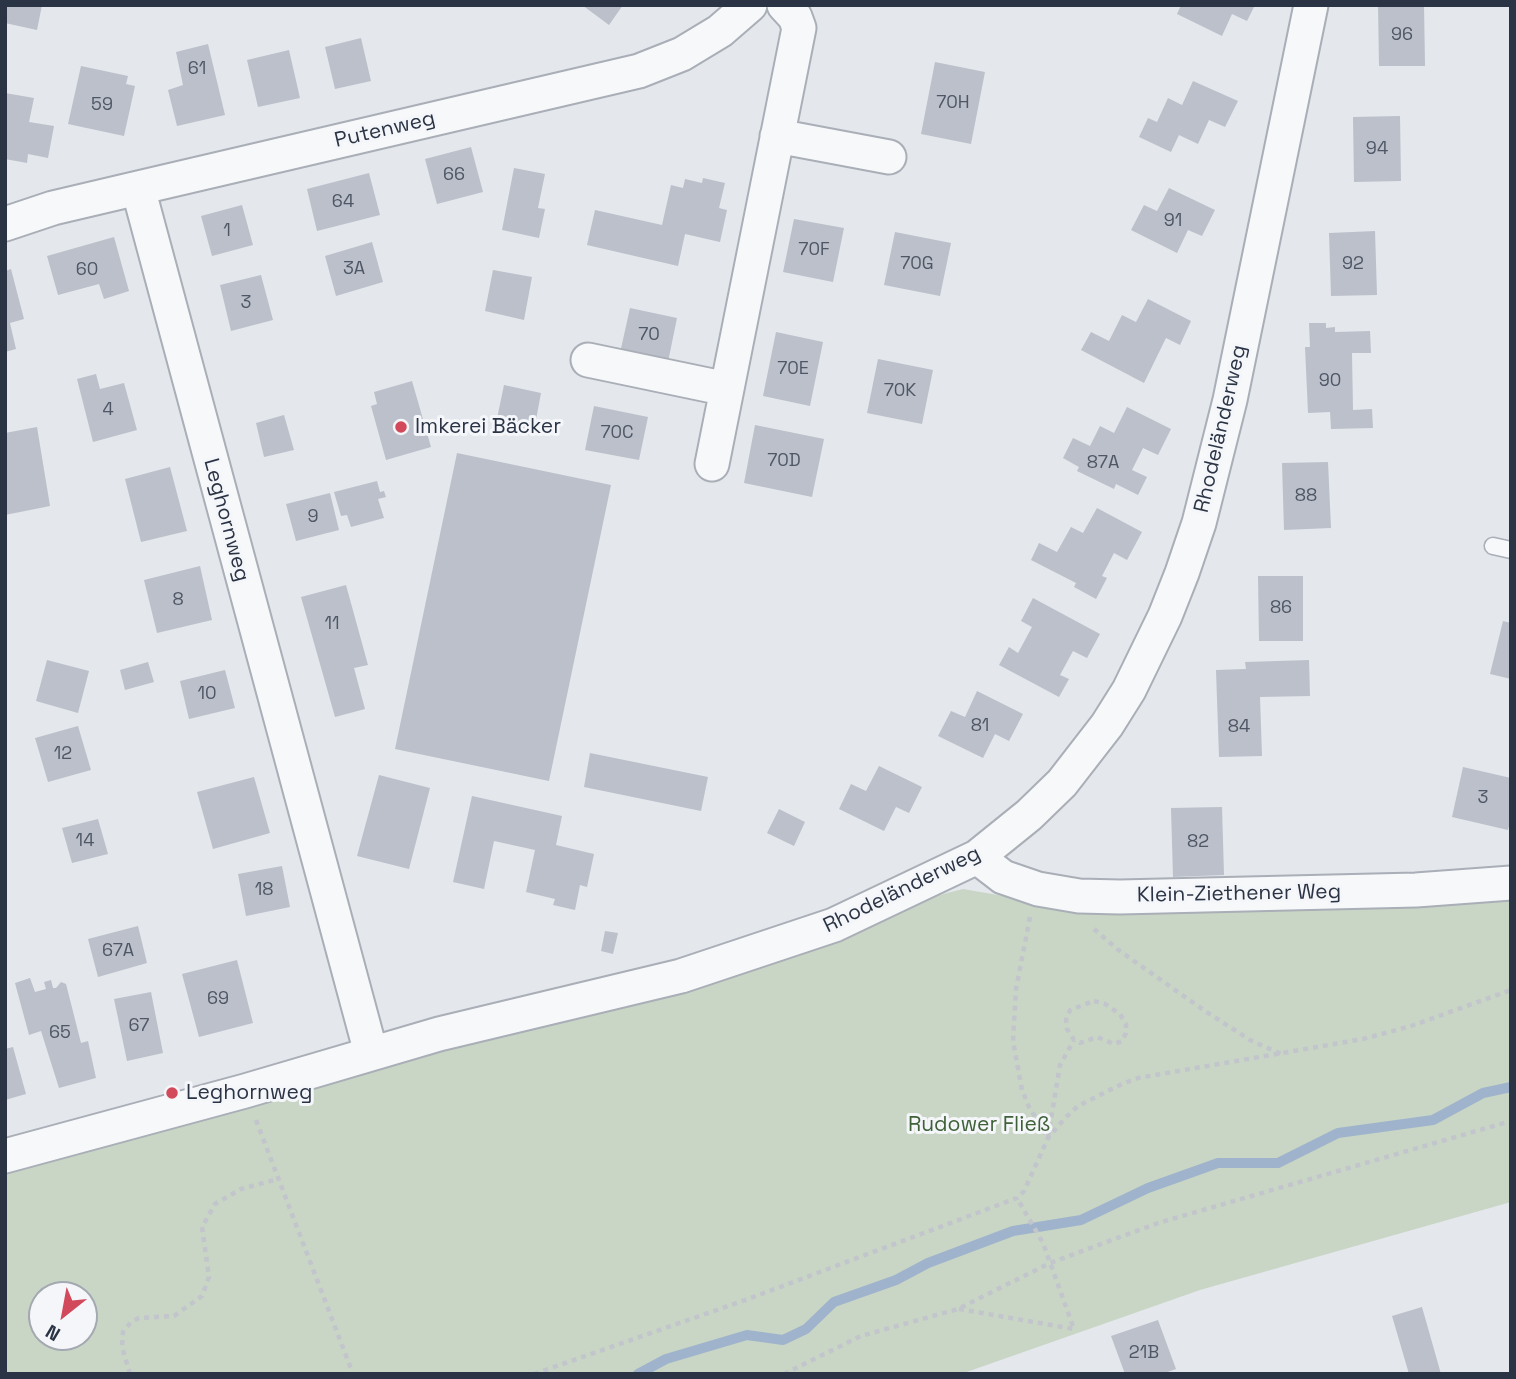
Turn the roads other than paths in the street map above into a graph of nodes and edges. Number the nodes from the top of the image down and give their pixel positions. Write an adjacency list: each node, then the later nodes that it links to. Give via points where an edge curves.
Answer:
1 (750, 5): 6 (street, Putenweg, via 711,37 639,71)
2 (784, 5): 4 (street, via 799,28)
3 (1311, 5): 13 (street, Rhodeländerweg, via 1215,465 1165,617 1129,690 1062,783)
4 (777, 136): 5 (street); 9 (street)
5 (889, 157)
6 (138, 188): 7 (street, Putenweg); 15 (street, Leghornweg)
7 (5, 224)
8 (588, 360): 9 (street)
9 (727, 389): 10 (street)
10 (712, 464)
11 (1493, 546): 12 (lane)
12 (1511, 550)
13 (977, 857): 14 (street, Klein-Ziethener Weg, via 1003,877 1038,890 1079,896 1416,890); 15 (street, Rhodeländerweg, via 834,925 681,976)
14 (1511, 883)
15 (372, 1053): 16 (street, Rhodeländerweg)
16 (5, 1156)

